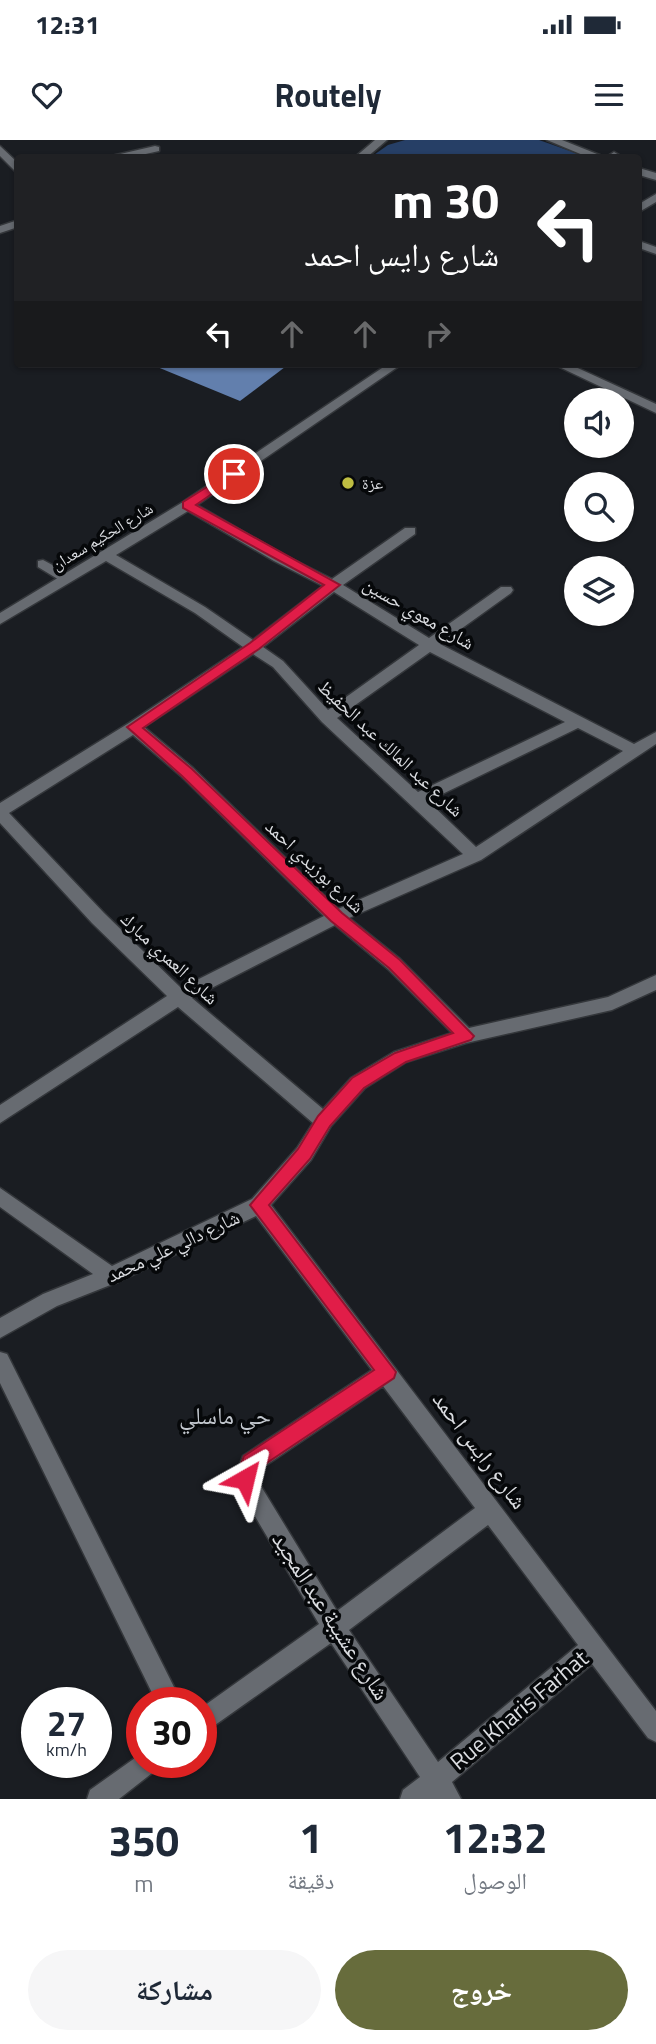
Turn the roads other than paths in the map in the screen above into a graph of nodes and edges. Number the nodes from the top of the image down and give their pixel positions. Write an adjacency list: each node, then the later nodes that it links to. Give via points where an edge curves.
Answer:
1 (146, 140): 5 (street)
2 (382, 140): 6 (street)
3 (552, 140): 7 (street)
4 (0, 149): 8 (street)
5 (156, 153)
6 (364, 154)
7 (591, 154)
8 (14, 171)
9 (390, 368): 12 (street, شارع الحكيم سعدان)
10 (568, 368): 11 (street)
11 (656, 409)
12 (188, 505): 14 (street, شارع الحكيم سعدان); 17 (street, شارع معوي حسين)
13 (410, 531): 17 (street)
14 (105, 554): 16 (street, شارع الحكيم سعدان); 20 (street, شارع عبد المالك عبد الحفيظ)
15 (43, 564): 16 (street)
16 (66, 578): 19 (street, شارع الحكيم سعدان)
17 (333, 585): 20 (street); 21 (street, شارع معوي حسين)
18 (506, 590): 21 (street)
19 (0, 619)
20 (254, 646): 22 (street, شارع عبد المالك عبد الحفيظ, via 278,664); 24 (street)
21 (431, 646): 22 (street); 23 (street, شارع معوي حسين)
22 (327, 719): 27 (street, شارع عبد المالك عبد الحفيظ)
23 (576, 723): 26 (street, شارع معوي حسين); 27 (street)
24 (134, 727): 28 (street); 30 (street, شارع بوزيدي احمد)
25 (656, 737): 26 (street)
26 (633, 750): 29 (street)
27 (417, 799): 29 (street, شارع عبد المالك عبد الحفيظ)
28 (0, 812): 32 (street, شارع العمري مبارك)
29 (475, 856): 30 (street)
30 (337, 917): 32 (street); 33 (street, شارع بوزيدي احمد, via 394,964)
31 (656, 982): 33 (street, شارع دالي علي محمد, via 612,1003)
32 (179, 997): 34 (street); 35 (street, شارع العمري مبارك)
33 (466, 1036): 35 (street, شارع دالي علي محمد, via 400,1057 358,1083)
34 (0, 1115)
35 (324, 1121): 37 (street, شارع دالي علي محمد, via 304,1154)
36 (0, 1196): 38 (street)
37 (259, 1205): 38 (street, شارع دالي علي محمد); 41 (street, شارع رايس احمد)
38 (111, 1276): 39 (street, شارع دالي علي محمد, via 50,1300)
39 (0, 1329)
40 (0, 1360): 45 (street)
41 (387, 1372): 42 (street, شارع رايس احمد); 43 (street, شارع عشيبة عبد المجيد, via 246,1470 245,1479)
42 (491, 1508): 43 (street); 44 (street, شارع رايس احمد)
43 (334, 1627): 46 (street); 49 (street, شارع عشيبة عبد المجيد)
44 (594, 1647): 47 (street, شارع رايس احمد); 49 (street, Rue Kharis Farhat)
45 (162, 1687)
46 (217, 1711)
47 (656, 1730)
48 (127, 1778): 50 (street)
49 (443, 1788): 51 (street, Rue Kharis Farhat)
50 (99, 1799)
51 (412, 1799)

